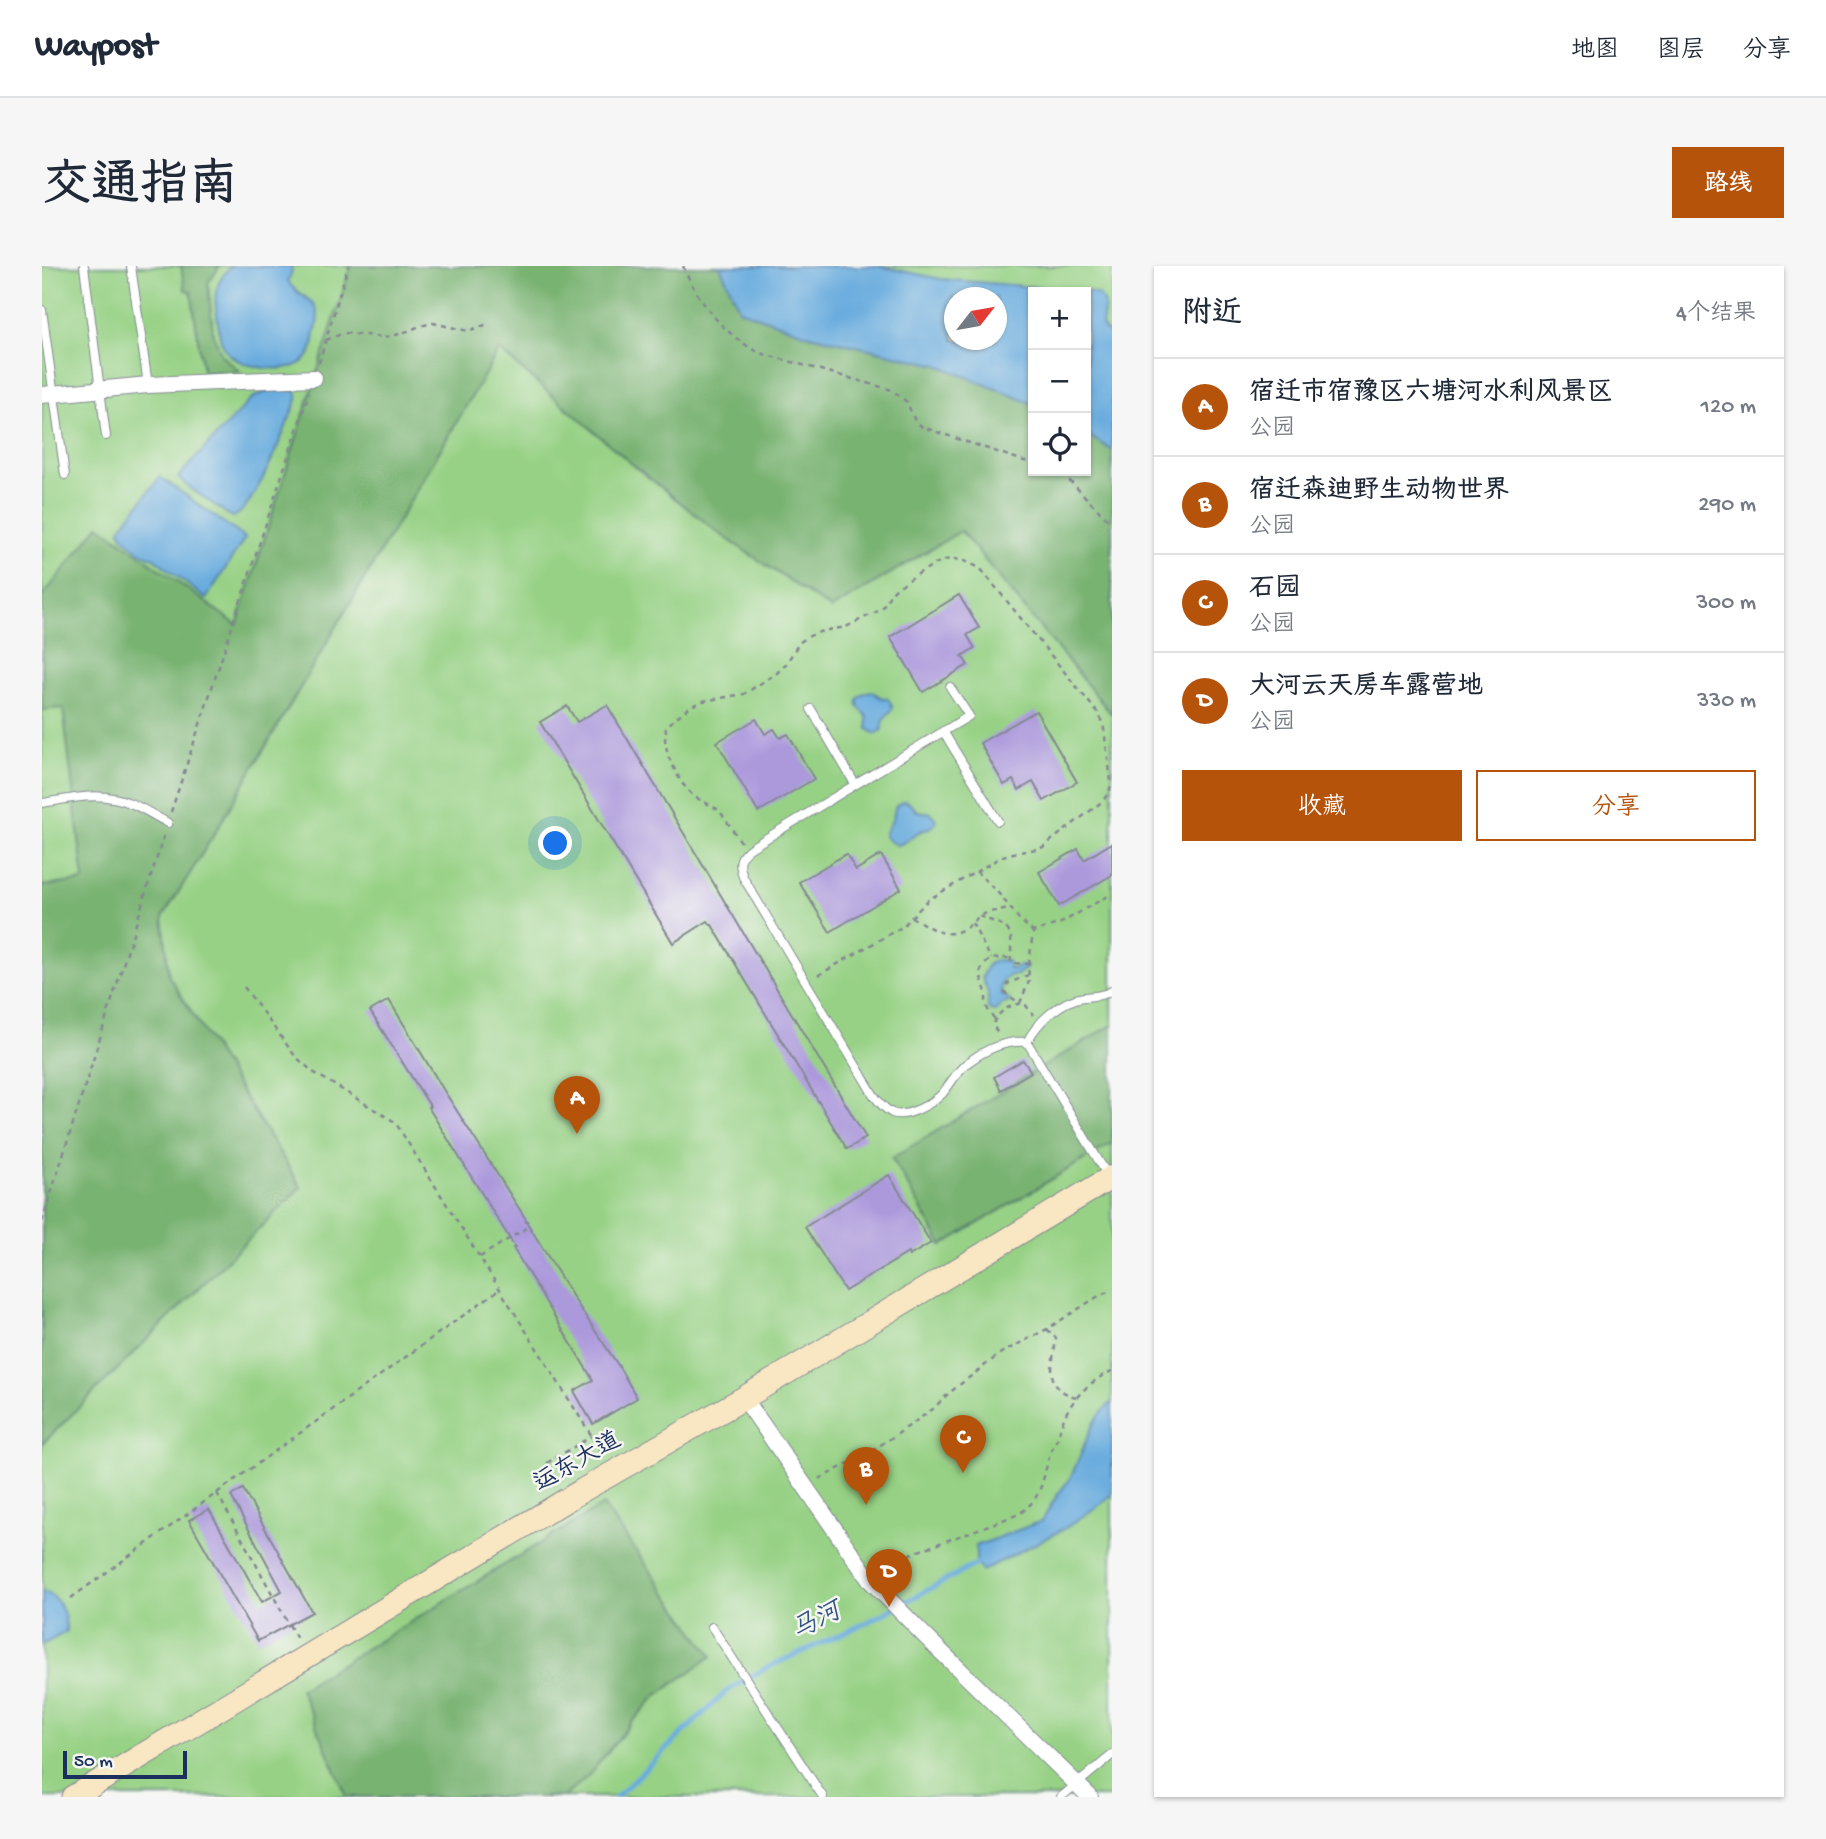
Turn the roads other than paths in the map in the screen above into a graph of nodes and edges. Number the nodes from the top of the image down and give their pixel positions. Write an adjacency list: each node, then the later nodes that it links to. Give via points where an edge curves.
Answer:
1 (84, 266): 6 (lane)
2 (131, 266): 5 (lane)
3 (42, 310): 7 (lane)
4 (314, 377): 5 (street)
5 (148, 385): 6 (street)
6 (100, 390): 7 (street); 8 (lane)
7 (48, 395): 9 (lane)
8 (106, 436)
9 (65, 475)
10 (950, 687): 12 (lane, via 969,716)
11 (811, 709): 13 (lane)
12 (943, 731): 13 (lane); 15 (lane)
13 (855, 784): 18 (lane, via 747,850 739,865 873,1094 891,1113 921,1109 943,1093 965,1065 991,1048)
14 (42, 803): 16 (lane, via 89,796 114,798)
15 (998, 821)
16 (168, 824)
17 (1112, 991): 18 (lane, via 1059,1008 1033,1030)
18 (1027, 1042): 19 (lane)
19 (1111, 1178): 20 (main road, 运东大道)
20 (744, 1398): 23 (street, via 805,1487 924,1635); 24 (main road, 运东大道)
21 (712, 1628): 25 (lane)
22 (1112, 1755): 23 (lane)
23 (1078, 1784): 26 (lane); 27 (street)
24 (73, 1797)
25 (822, 1797)
26 (1061, 1797)
27 (1090, 1797)

